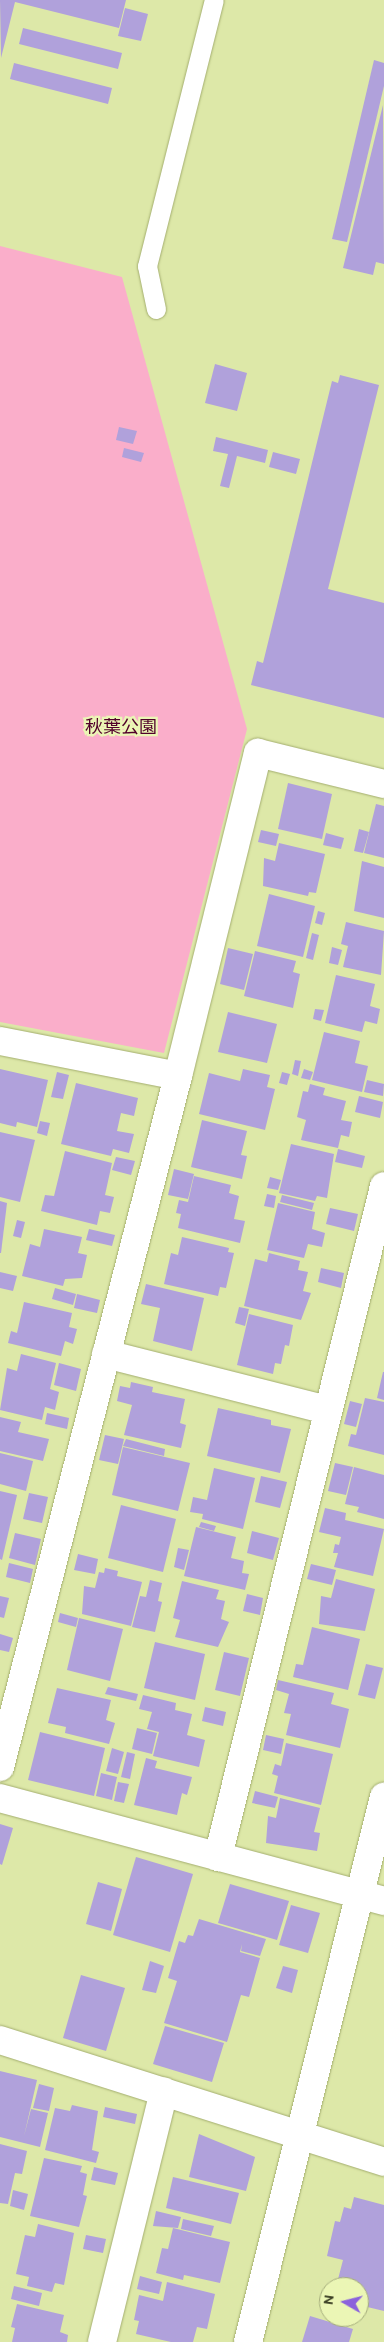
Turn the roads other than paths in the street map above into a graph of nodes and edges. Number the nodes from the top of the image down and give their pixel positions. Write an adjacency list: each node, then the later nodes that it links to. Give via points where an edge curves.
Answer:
1 (214, 0): 2 (lane, via 147,266)
2 (156, 309)
3 (384, 784): 5 (street, via 258,753)
4 (0, 1041): 5 (street)
5 (178, 1076): 7 (street)
6 (384, 1186): 8 (street)
7 (106, 1354): 8 (street); 9 (street)
8 (328, 1410): 12 (street)
9 (0, 1767)
10 (384, 1797): 13 (street)
11 (0, 1798): 12 (street)
12 (218, 1857): 13 (street)
13 (372, 1898): 16 (street)
14 (0, 2040): 15 (street)
15 (164, 2092): 16 (street); 18 (street)
16 (300, 2136): 17 (street); 19 (street)
17 (384, 2162)
18 (102, 2342)
19 (248, 2342)

